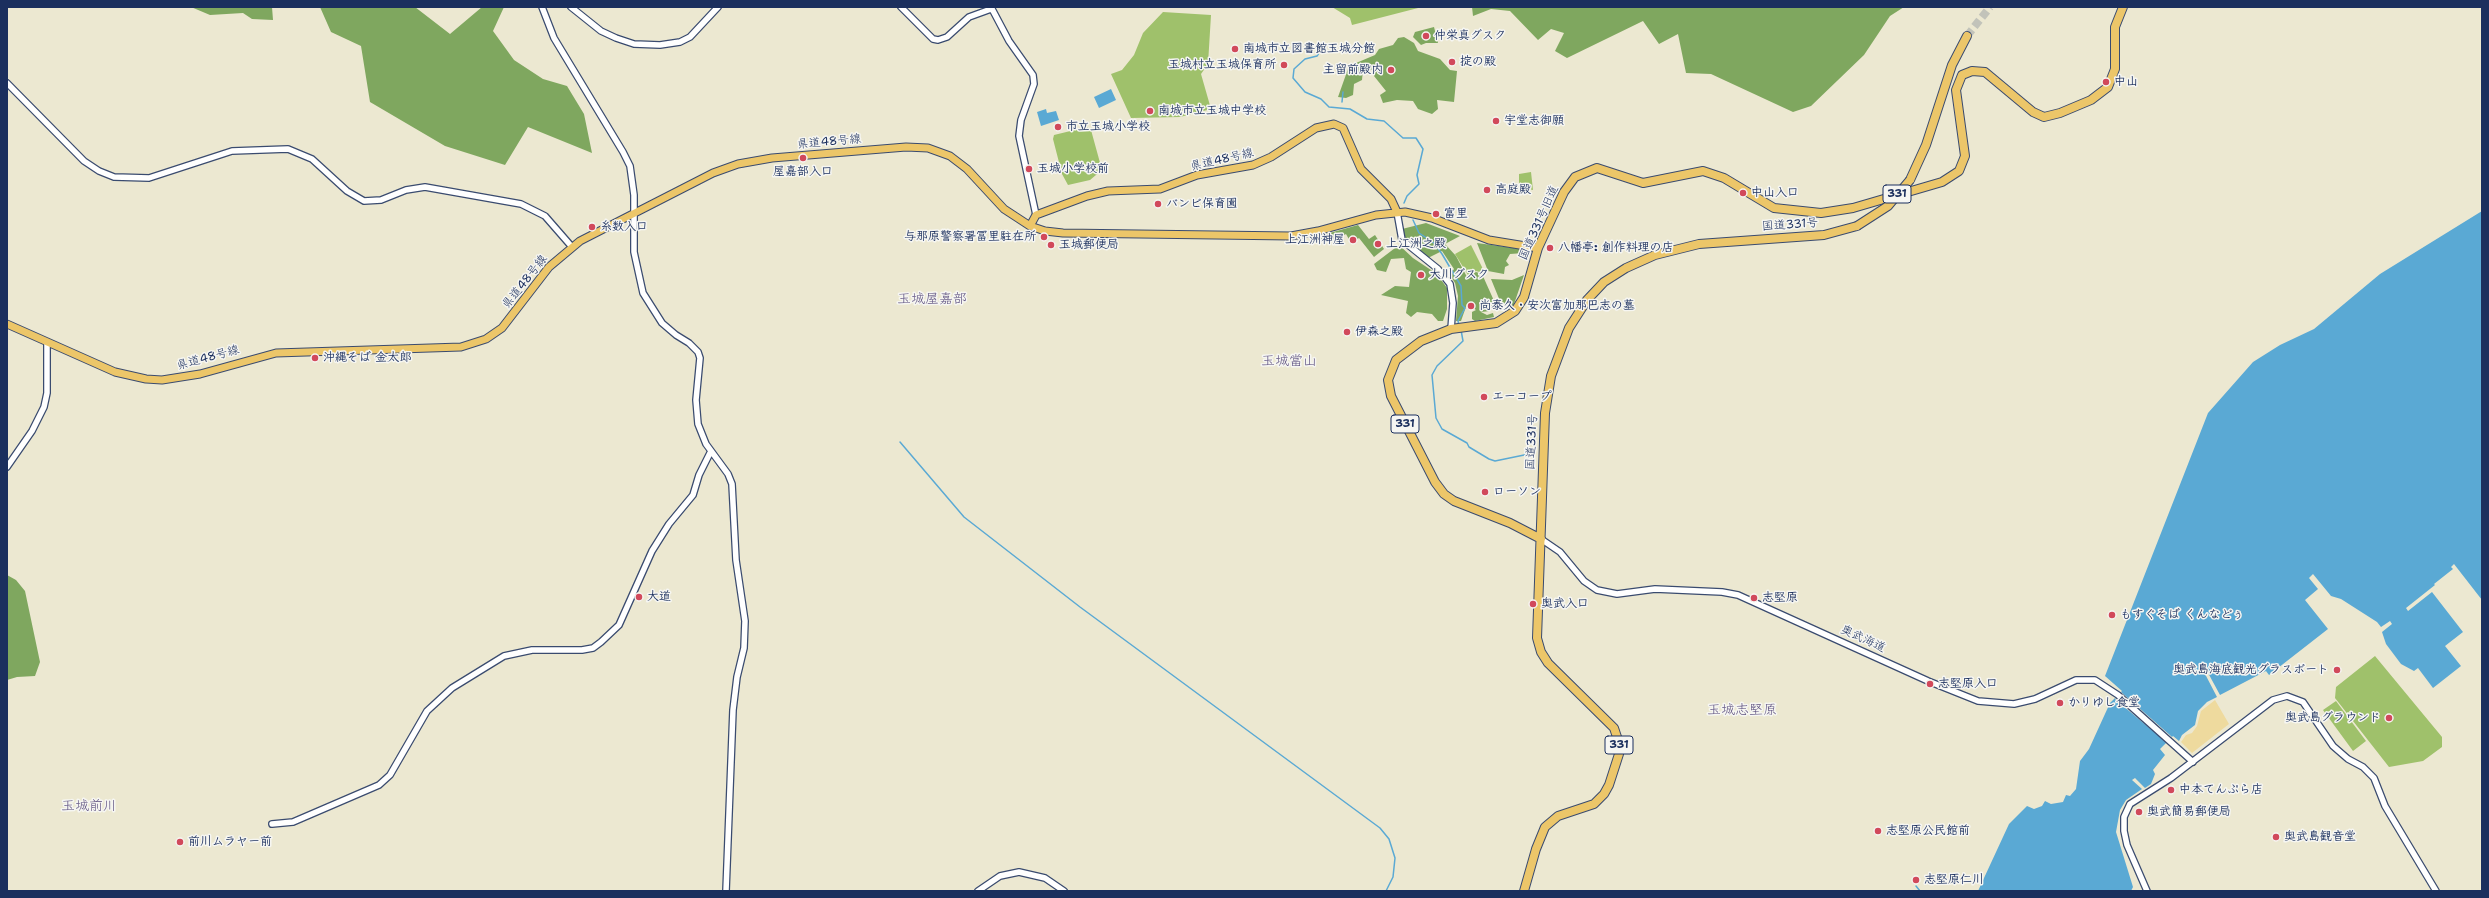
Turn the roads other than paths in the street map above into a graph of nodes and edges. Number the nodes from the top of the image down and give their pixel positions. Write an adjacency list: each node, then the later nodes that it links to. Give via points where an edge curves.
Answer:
1 (542, 7): 9 (street, via 554,38 624,152 631,171)
2 (571, 7): 3 (street, via 601,31 616,38 634,44 660,45 680,42 690,37)
3 (718, 7)
4 (901, 7): 6 (street, via 933,39 938,40 948,37 969,17)
5 (2123, 7): 14 (highway, 国道331号旧道 / 331, via 2115,27 2115,69 2108,87 2091,100 2060,113 2044,116 2033,112 1985,72 1972,71 1962,75 1956,90 1965,156 1959,171 1942,182 1842,211 1821,213 1774,208 1710,172 1696,171 1643,182 1597,168 1582,172 1569,185)
6 (991, 8): 11 (street, via 1009,41 1033,75 1034,84 1021,120 1019,136)
7 (1967, 36): 20 (highway, 国道331号 / 331, bridge, via 1952,65 1926,145 1910,180 1888,206 1857,226 1835,233 1684,247 1643,259 1609,278 1578,312 1562,342 1548,392 1543,435)
8 (7, 83): 13 (street, via 84,161 114,177 150,178 232,152 288,149 312,159 347,191 364,201 381,200 406,190 425,187 521,204 545,216)
9 (633, 212): 12 (main road, 県道48号線, via 698,179 738,164 772,158 912,146 928,148 950,156 967,169 1004,209); 13 (main road, 県道48号線); 18 (street, via 635,265 647,302 662,323 695,348 700,358 697,410 701,435)
10 (1397, 212): 11 (main road, 県道48号線, via 1391,200 1361,169 1343,128 1334,124 1316,128 1271,157 1253,165 1197,175 1160,189 1097,193); 12 (main road, 県道48号線, via 1305,234 1276,236 1063,234); 14 (main road, 県道48号線, via 1409,212 1432,218 1489,240); 16 (street, via 1402,240 1438,269 1450,284)
11 (1036, 215): 12 (main road)
12 (1030, 226)
13 (572, 247): 17 (main road, 県道48号線, via 549,267 502,328 486,339 460,347 276,352 188,377 162,380 115,372)
14 (1538, 248): 16 (highway, 国道331号旧道 / 331, via 1524,297 1515,311 1496,324)
15 (7, 324): 17 (main road, 県道48号線)
16 (1457, 329): 20 (highway, 国道331号旧道 / 331, via 1420,341 1396,360 1389,374 1391,396 1435,482 1444,494 1454,501 1504,520)
17 (47, 342): 19 (street, via 47,393 44,407 32,431)
18 (710, 453): 22 (street, via 699,475 694,495 669,524 652,550 619,625 601,642 593,648 582,650 532,650 504,656 452,688 427,711 390,775 379,785 294,822); 23 (street, via 728,474 732,484 736,560 745,621 744,648 733,710)
19 (7, 467)
20 (1541, 539): 21 (street, 奥武海道, via 1560,552 1584,581 1597,590 1617,594 1655,589 1738,595 1978,701 2014,704 2035,699 2076,680 2089,678 2101,682); 26 (highway, 国道331号 / 331, via 1537,619 1539,646 1548,663 1614,728 1619,743 1619,754 1609,785 1594,804 1558,816 1545,827 1537,844)
21 (2193, 762): 27 (street, via 2135,799 2126,811 2123,825 2127,845); 28 (street, via 2273,700 2282,696 2298,699 2309,708 2339,752 2363,767 2374,778 2385,806)
22 (272, 824)
23 (726, 891)
24 (978, 891): 25 (street, via 1000,876 1019,872 1045,878)
25 (1064, 891)
26 (1524, 891)
27 (2147, 891)
28 (2436, 891)

